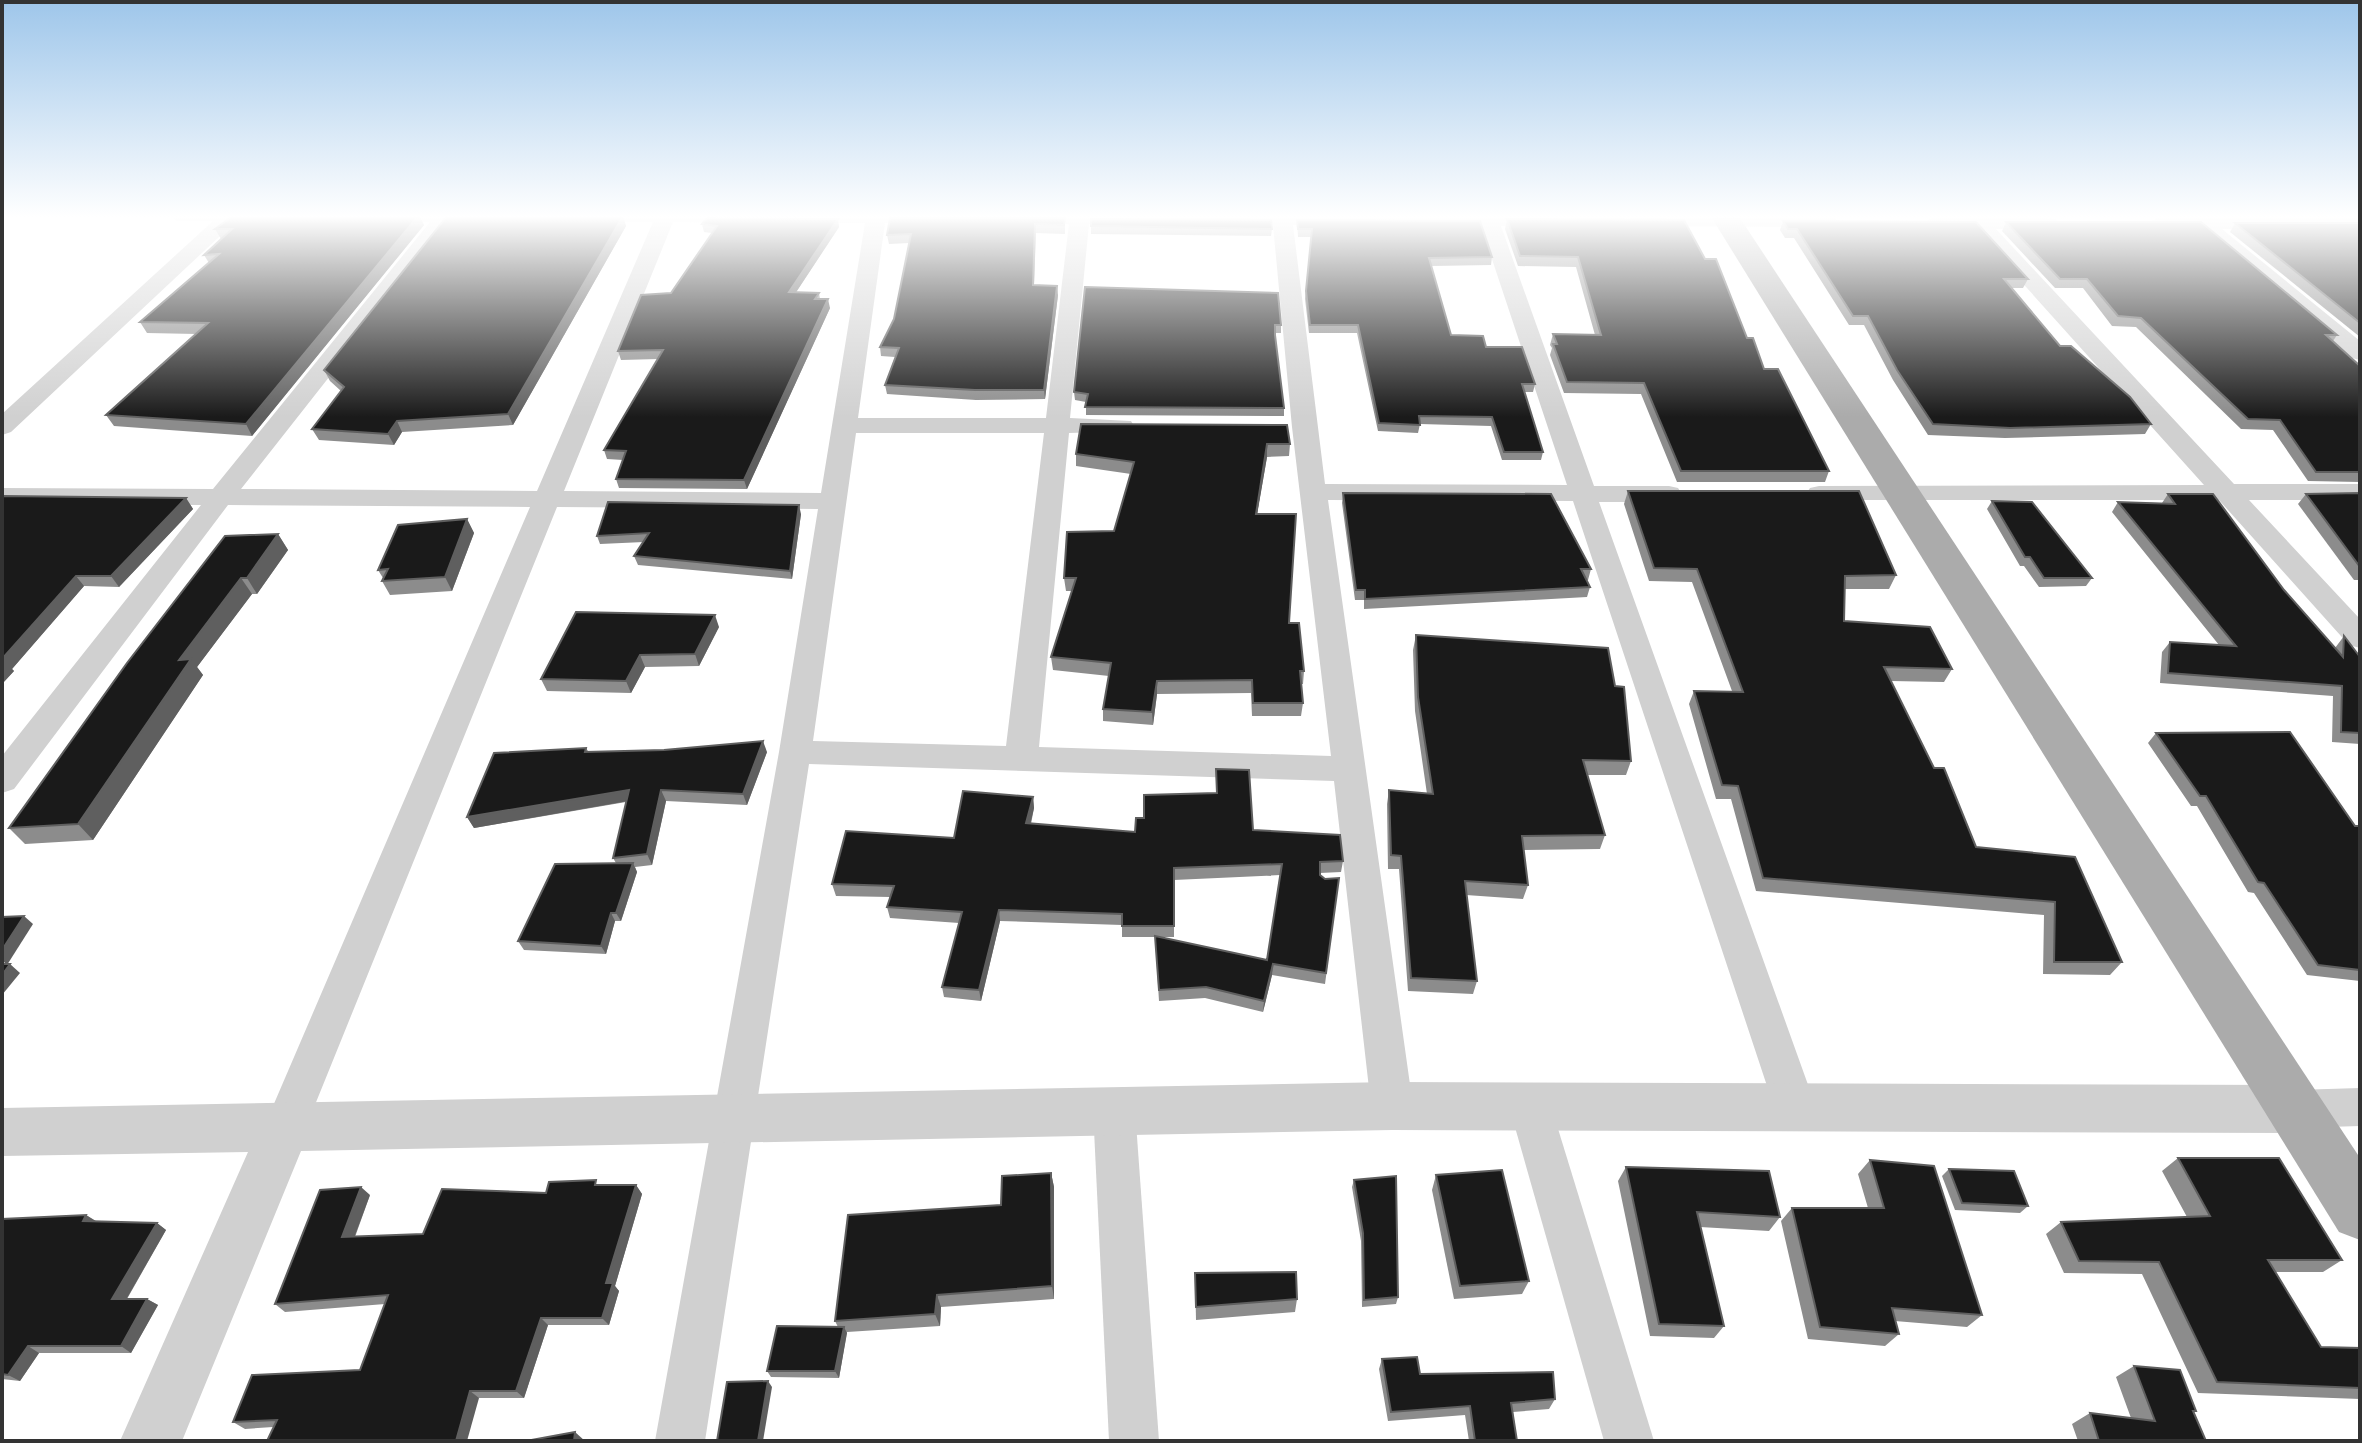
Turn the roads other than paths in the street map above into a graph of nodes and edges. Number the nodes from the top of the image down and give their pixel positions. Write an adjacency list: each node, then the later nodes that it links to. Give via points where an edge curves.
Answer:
1 (158, 282): 15 (street)
2 (392, 282): 26 (street)
3 (637, 282): 27 (street)
4 (865, 282): 12 (street)
5 (1072, 282): 13 (street)
6 (1289, 282): 17 (street)
7 (1510, 282): 20 (street)
8 (1767, 282): 24 (main road)
9 (2033, 282): 21 (street)
10 (2275, 282): 11 (street)
11 (2360, 353)
12 (844, 425): 13 (street); 28 (street)
13 (1055, 426): 14 (street); 31 (street)
14 (1149, 426)
15 (2, 427)
16 (1274, 427): 17 (street)
17 (1305, 427): 18 (street)
18 (1316, 492): 20 (street); 32 (street)
19 (2360, 492): 21 (street)
20 (1583, 493): 22 (street); 36 (street)
21 (2227, 493): 24 (street); 29 (street)
22 (1694, 494)
23 (1790, 494): 24 (street)
24 (1901, 495): 39 (main road)
25 (2, 496): 26 (street)
26 (221, 497): 27 (street); 33 (street)
27 (546, 499): 28 (street); 41 (street)
28 (832, 501): 30 (street)
29 (2360, 638)
30 (795, 752): 31 (street); 40 (street)
31 (1021, 759): 32 (street)
32 (1350, 769): 34 (street)
33 (2, 780)
34 (1392, 1106): 35 (street); 38 (street)
35 (1530, 1106): 36 (street); 47 (street)
36 (1795, 1107): 39 (street)
37 (2360, 1107): 39 (street)
38 (1114, 1109): 40 (street); 46 (street)
39 (2295, 1109): 43 (main road)
40 (734, 1117): 41 (street); 45 (street)
41 (285, 1127): 42 (street); 44 (street)
42 (2, 1132)
43 (2360, 1211)
44 (151, 1441)
45 (680, 1441)
46 (1134, 1441)
47 (1629, 1441)

